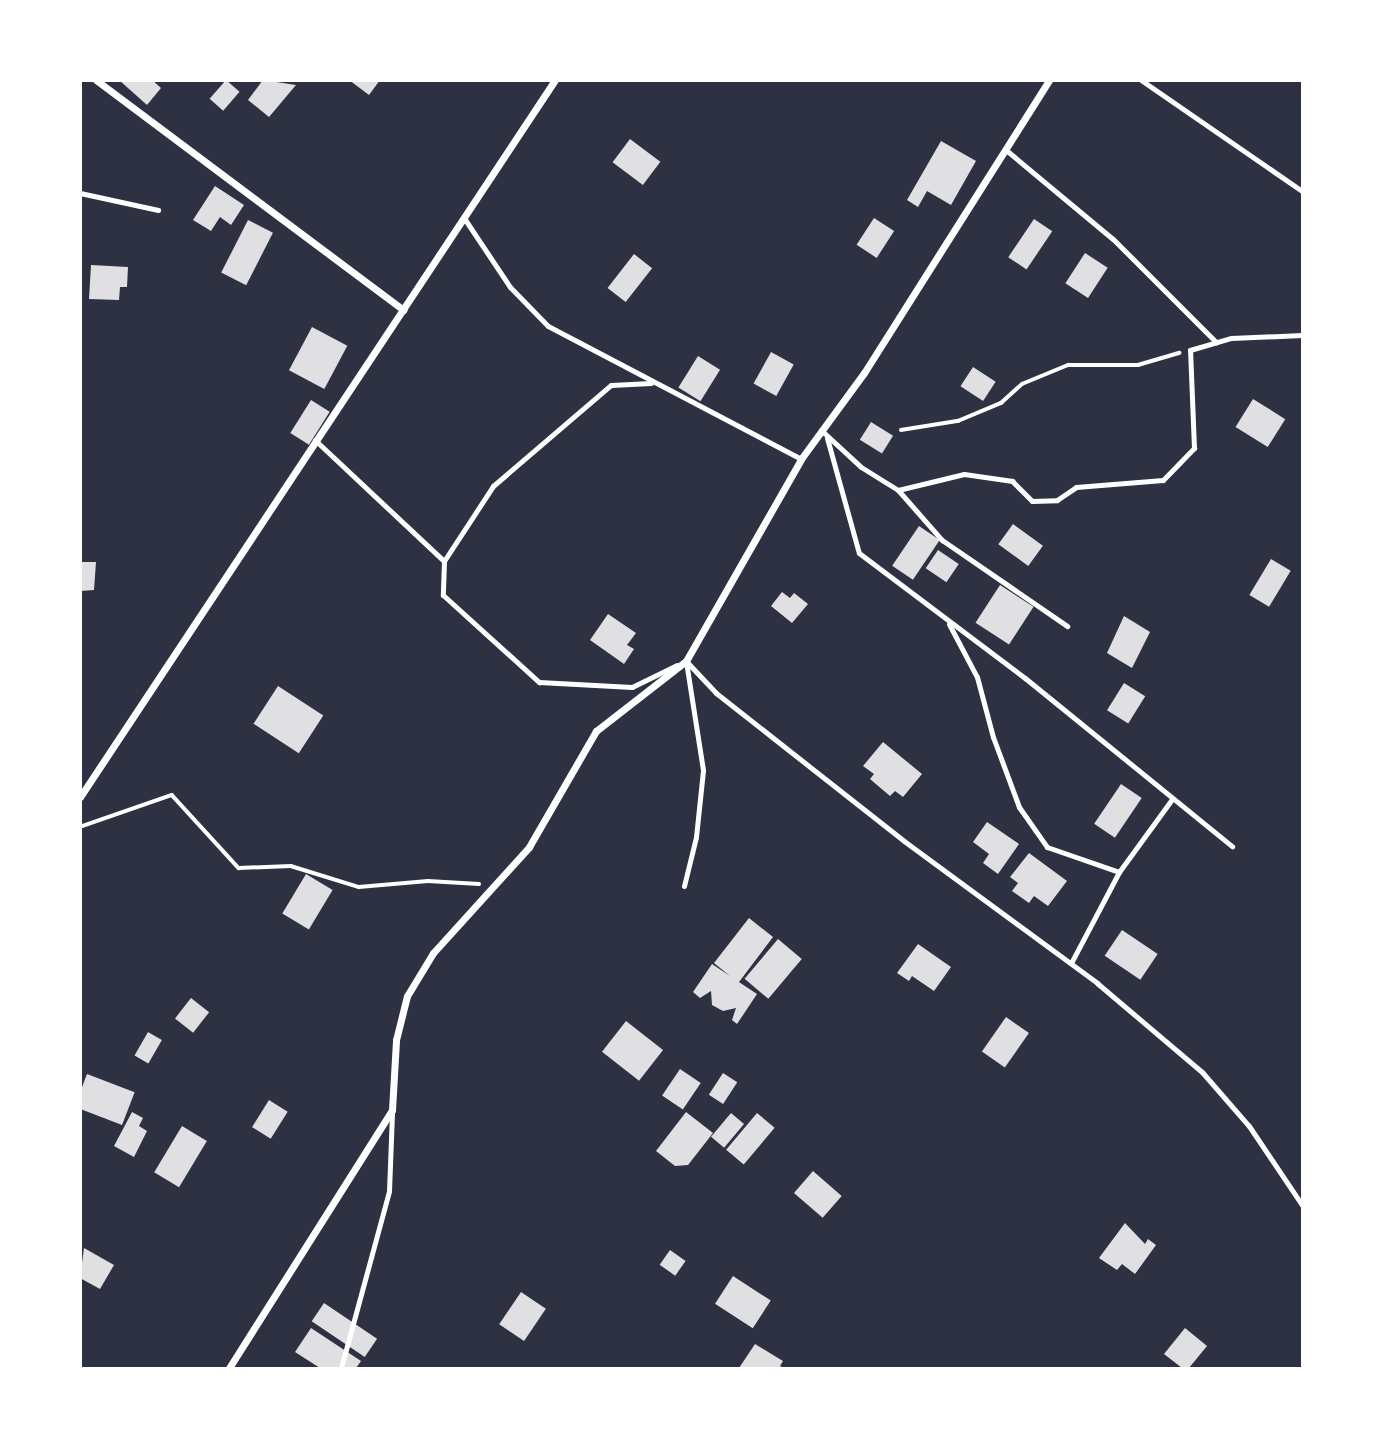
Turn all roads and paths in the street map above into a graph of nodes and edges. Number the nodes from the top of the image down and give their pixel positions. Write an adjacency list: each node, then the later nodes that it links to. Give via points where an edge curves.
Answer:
1 (96, 80): 10 (street)
2 (1049, 80): 5 (street)
3 (1141, 80): 6 (lane)
4 (551, 82): 9 (street)
5 (1006, 150): 12 (lane, via 1113,239); 16 (street, via 864,373)
6 (1303, 191)
7 (80, 193): 8 (lane)
8 (158, 210)
9 (464, 218): 10 (street); 14 (lane, via 510,287 548,326)
10 (402, 310): 17 (street)
11 (1303, 335): 12 (lane)
12 (1216, 342): 13 (lane)
13 (1191, 350): 15 (path, via 1138,365 1068,365 1022,384 1000,403 958,421); 19 (lane, via 1194,448 1163,480 1076,486 1057,500 1032,501 1012,481 964,474)
14 (655, 383): 18 (lane); 20 (lane, via 611,385 493,486)
15 (901, 429)
16 (821, 430): 18 (street); 19 (lane, via 861,467); 21 (lane, via 832,447 859,553)
17 (315, 440): 20 (lane); 24 (street)
18 (801, 459): 23 (street)
19 (898, 490): 22 (lane, via 942,540)
20 (444, 561): 23 (lane, via 443,595 539,682 632,687)
21 (947, 622): 25 (lane, via 1025,678); 28 (lane, via 977,677 1019,807 1047,847)
22 (1067, 626)
23 (686, 661): 29 (street, via 596,731 529,847); 30 (lane, via 703,770 696,837); 31 (lane, via 716,694)
24 (80, 797)
25 (1172, 799): 27 (lane); 28 (lane)
26 (80, 827): 29 (path, via 172,795 239,868 303,868 359,887 428,881)
27 (1232, 846)
28 (1119, 872): 31 (lane)
29 (495, 885): 32 (street, via 433,953 407,996 396,1040)
30 (684, 886)
31 (1070, 963): 33 (lane, via 1202,1072 1249,1126)
32 (392, 1111): 34 (street); 35 (lane, via 389,1191)
33 (1303, 1205)
34 (229, 1368)
35 (341, 1368)

